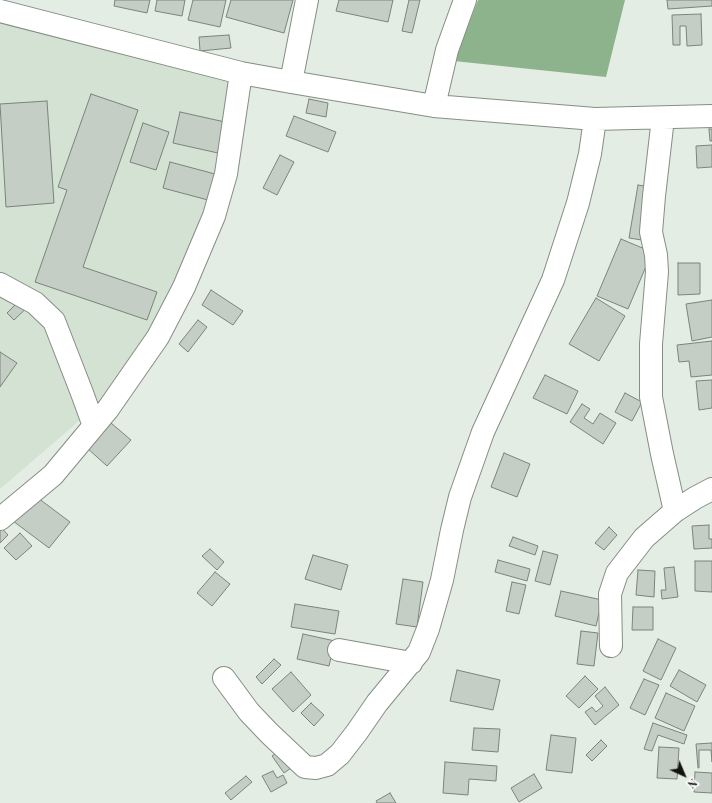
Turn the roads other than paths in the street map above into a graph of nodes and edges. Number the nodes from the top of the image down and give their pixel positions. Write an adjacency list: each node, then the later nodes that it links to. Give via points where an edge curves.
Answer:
1 (307, 0): 5 (street)
2 (465, 0): 6 (street, via 447,50)
3 (0, 11): 4 (street)
4 (241, 73): 5 (street); 11 (street, via 226,174 214,216 184,287 158,337)
5 (291, 82): 6 (street)
6 (434, 106): 9 (street)
7 (712, 116): 8 (street)
8 (663, 118): 9 (street); 13 (street, via 651,232 657,272 651,344 651,397)
9 (594, 119): 17 (street, via 590,154 578,203 553,280 483,432 460,497 442,580 428,629 419,652)
10 (0, 284): 11 (street, via 36,303 54,321)
11 (94, 426): 14 (street, via 53,475)
12 (712, 490): 13 (street)
13 (675, 511): 15 (street, via 644,538 617,572 610,594)
14 (0, 519)
15 (611, 646)
16 (339, 650): 17 (street)
17 (411, 663): 18 (street, via 377,703 340,754 327,765 316,768 305,767 269,733 249,712)
18 (224, 678)

